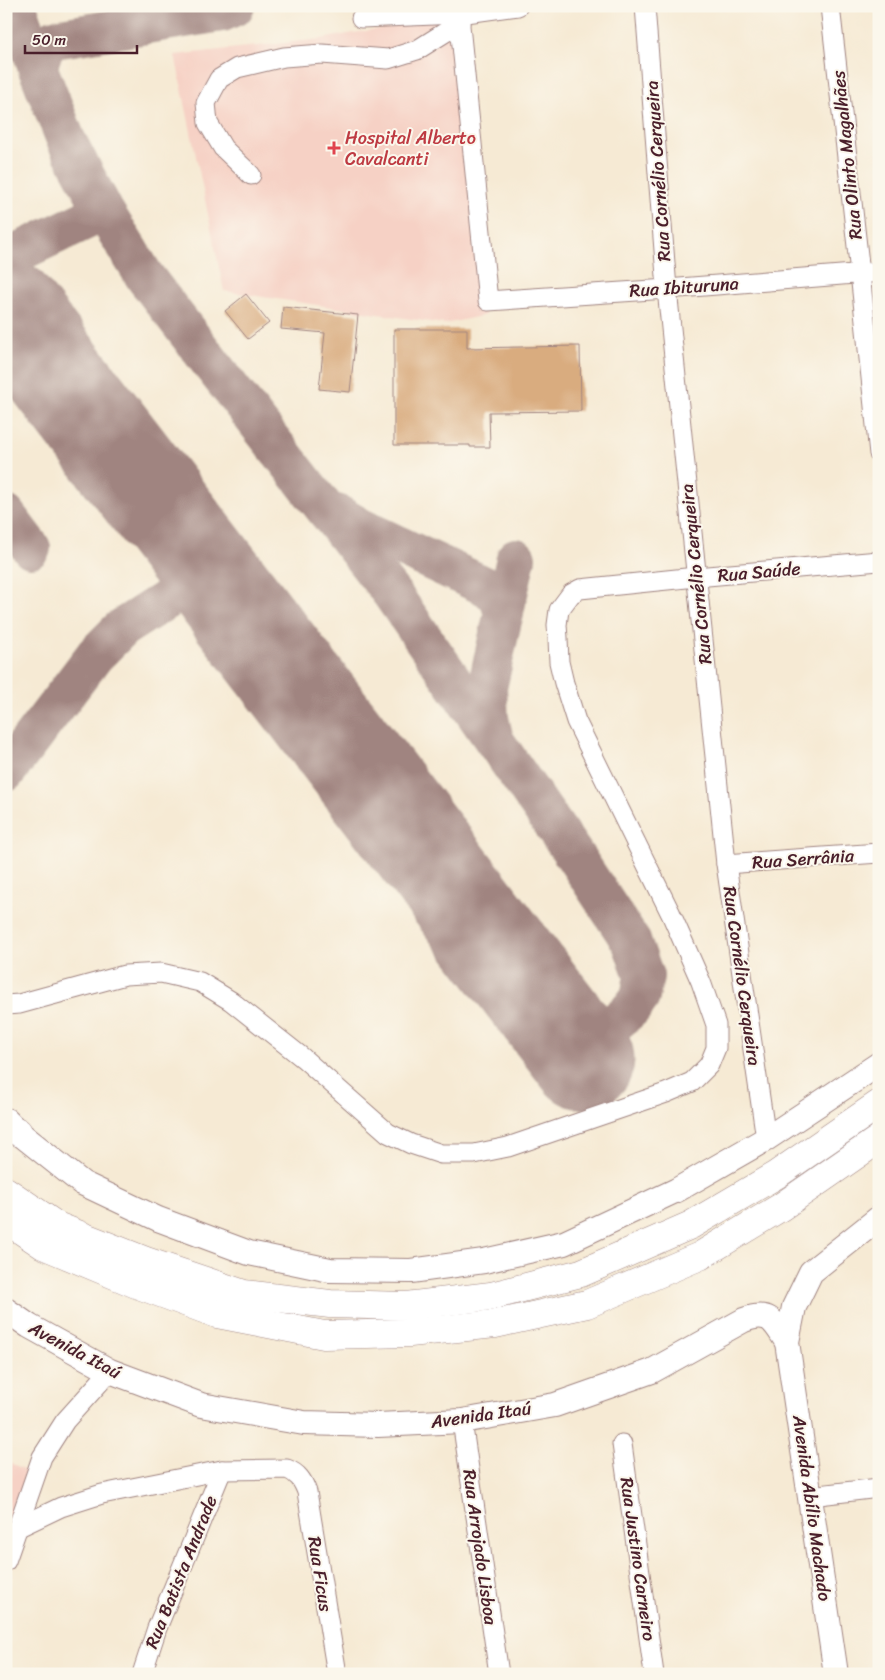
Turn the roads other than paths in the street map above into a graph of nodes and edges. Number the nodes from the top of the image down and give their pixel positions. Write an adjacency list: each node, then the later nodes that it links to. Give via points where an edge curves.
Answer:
1 (518, 6): 4 (street)
2 (645, 6): 8 (street, Rua Cornélio Cerqueira)
3 (830, 6): 7 (street, Rua Olinto Magalhães)
4 (459, 14): 5 (street); 6 (street, via 417,50 388,59 322,54 284,57 237,68 219,79 206,103 208,123 223,148); 8 (street, Rua Ibituruna, via 488,301)
5 (361, 18)
6 (251, 175)
7 (870, 272): 8 (street, Rua Ibituruna); 9 (street, Rua Olinto Magalhães)
8 (667, 289): 11 (street, Rua Cornélio Cerqueira)
9 (879, 454)
10 (879, 562): 11 (street, Rua Saúde)
11 (696, 577): 13 (street, Rua Cornélio Cerqueira); 14 (street, Rua Saúde, via 580,589 571,594 560,610 557,624 559,662 576,721 671,914 716,1025 716,1048 709,1065 692,1082 508,1147 474,1154 441,1154 388,1133 303,1058 231,1001 200,982 160,973 125,975)
12 (879, 853): 13 (street, Rua Serrânia)
13 (726, 864): 18 (street, Rua Cornélio Cerqueira)
14 (6, 1005)
15 (879, 1064): 18 (main road)
16 (879, 1104): 20 (highway, via 776,1175 691,1226 581,1273 491,1296 406,1306 330,1304 244,1294 57,1226)
17 (10, 1126): 18 (main road, via 82,1183 158,1220 249,1253 330,1270 411,1271 484,1261 564,1243 677,1190)
18 (766, 1139)
19 (879, 1139): 22 (highway, via 781,1207 700,1256 587,1304 496,1324 420,1332 324,1335 217,1314 43,1245)
20 (6, 1191)
21 (879, 1218): 24 (main road, via 812,1272 794,1307)
22 (6, 1220)
23 (6, 1310): 25 (main road, Avenida Itaú, via 28,1326)
24 (787, 1342): 26 (main road, Avenida Itaú, via 767,1317 756,1315 652,1370 555,1404); 30 (main road, Avenida Abílio Machado)
25 (110, 1371): 26 (main road, Avenida Itaú, via 201,1405 304,1423); 31 (street, via 65,1421 42,1457)
26 (462, 1421): 35 (street, Rua Arrojado Lisboa)
27 (622, 1444): 36 (street, Rua Justino Carneiro)
28 (222, 1470): 31 (street, via 102,1494 61,1507); 33 (street, Rua Batista Andrade, via 157,1628); 34 (street, Rua Ficus, via 287,1469 299,1476 307,1492)
29 (879, 1488): 30 (street)
30 (810, 1496): 37 (main road, Avenida Abílio Machado)
31 (17, 1528): 32 (street)
32 (6, 1561)
33 (142, 1674)
34 (337, 1674)
35 (499, 1674)
36 (654, 1674)
37 (836, 1674)

